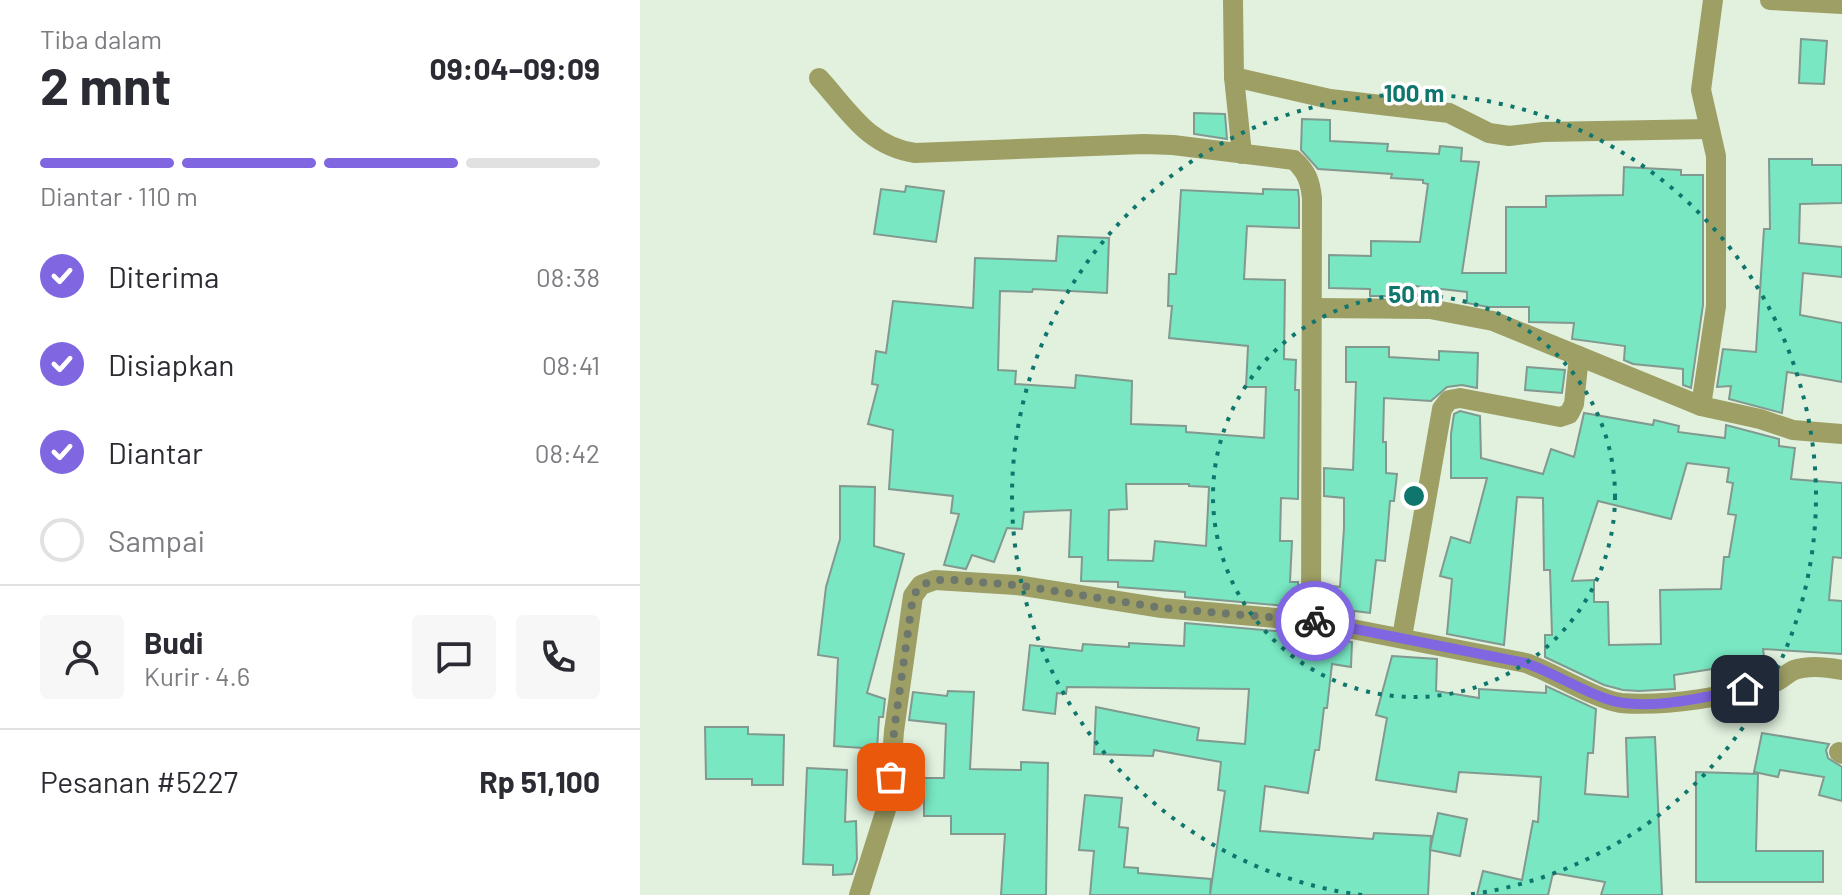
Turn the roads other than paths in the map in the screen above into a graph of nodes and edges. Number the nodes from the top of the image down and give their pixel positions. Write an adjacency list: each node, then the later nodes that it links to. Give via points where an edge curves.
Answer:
1 (1233, 0): 5 (street)
2 (1713, 0): 7 (street, via 1701,90)
3 (1770, 0): 4 (street)
4 (1842, 4)
5 (1234, 77): 7 (street, via 1330,99 1449,113 1489,133 1509,136); 8 (street)
6 (819, 78): 8 (street, via 876,140 893,150 1144,144)
7 (1709, 129): 11 (street, via 1716,156 1716,306)
8 (1242, 154): 9 (street, via 1294,160 1310,180)
9 (1312, 308): 10 (street, via 1458,313 1493,321); 13 (street)
10 (1579, 356): 11 (street); 14 (street, via 1569,414 1560,417 1460,398 1449,400 1442,409)
11 (1701, 406): 12 (street, via 1793,430)
12 (1842, 434)
13 (1311, 621): 14 (street); 16 (street, via 1162,608 1016,585 953,580 921,585 913,596 889,800)
14 (1402, 637): 15 (street, via 1526,663 1622,703 1683,702 1776,682 1795,670)
15 (1842, 670)
16 (859, 895)

